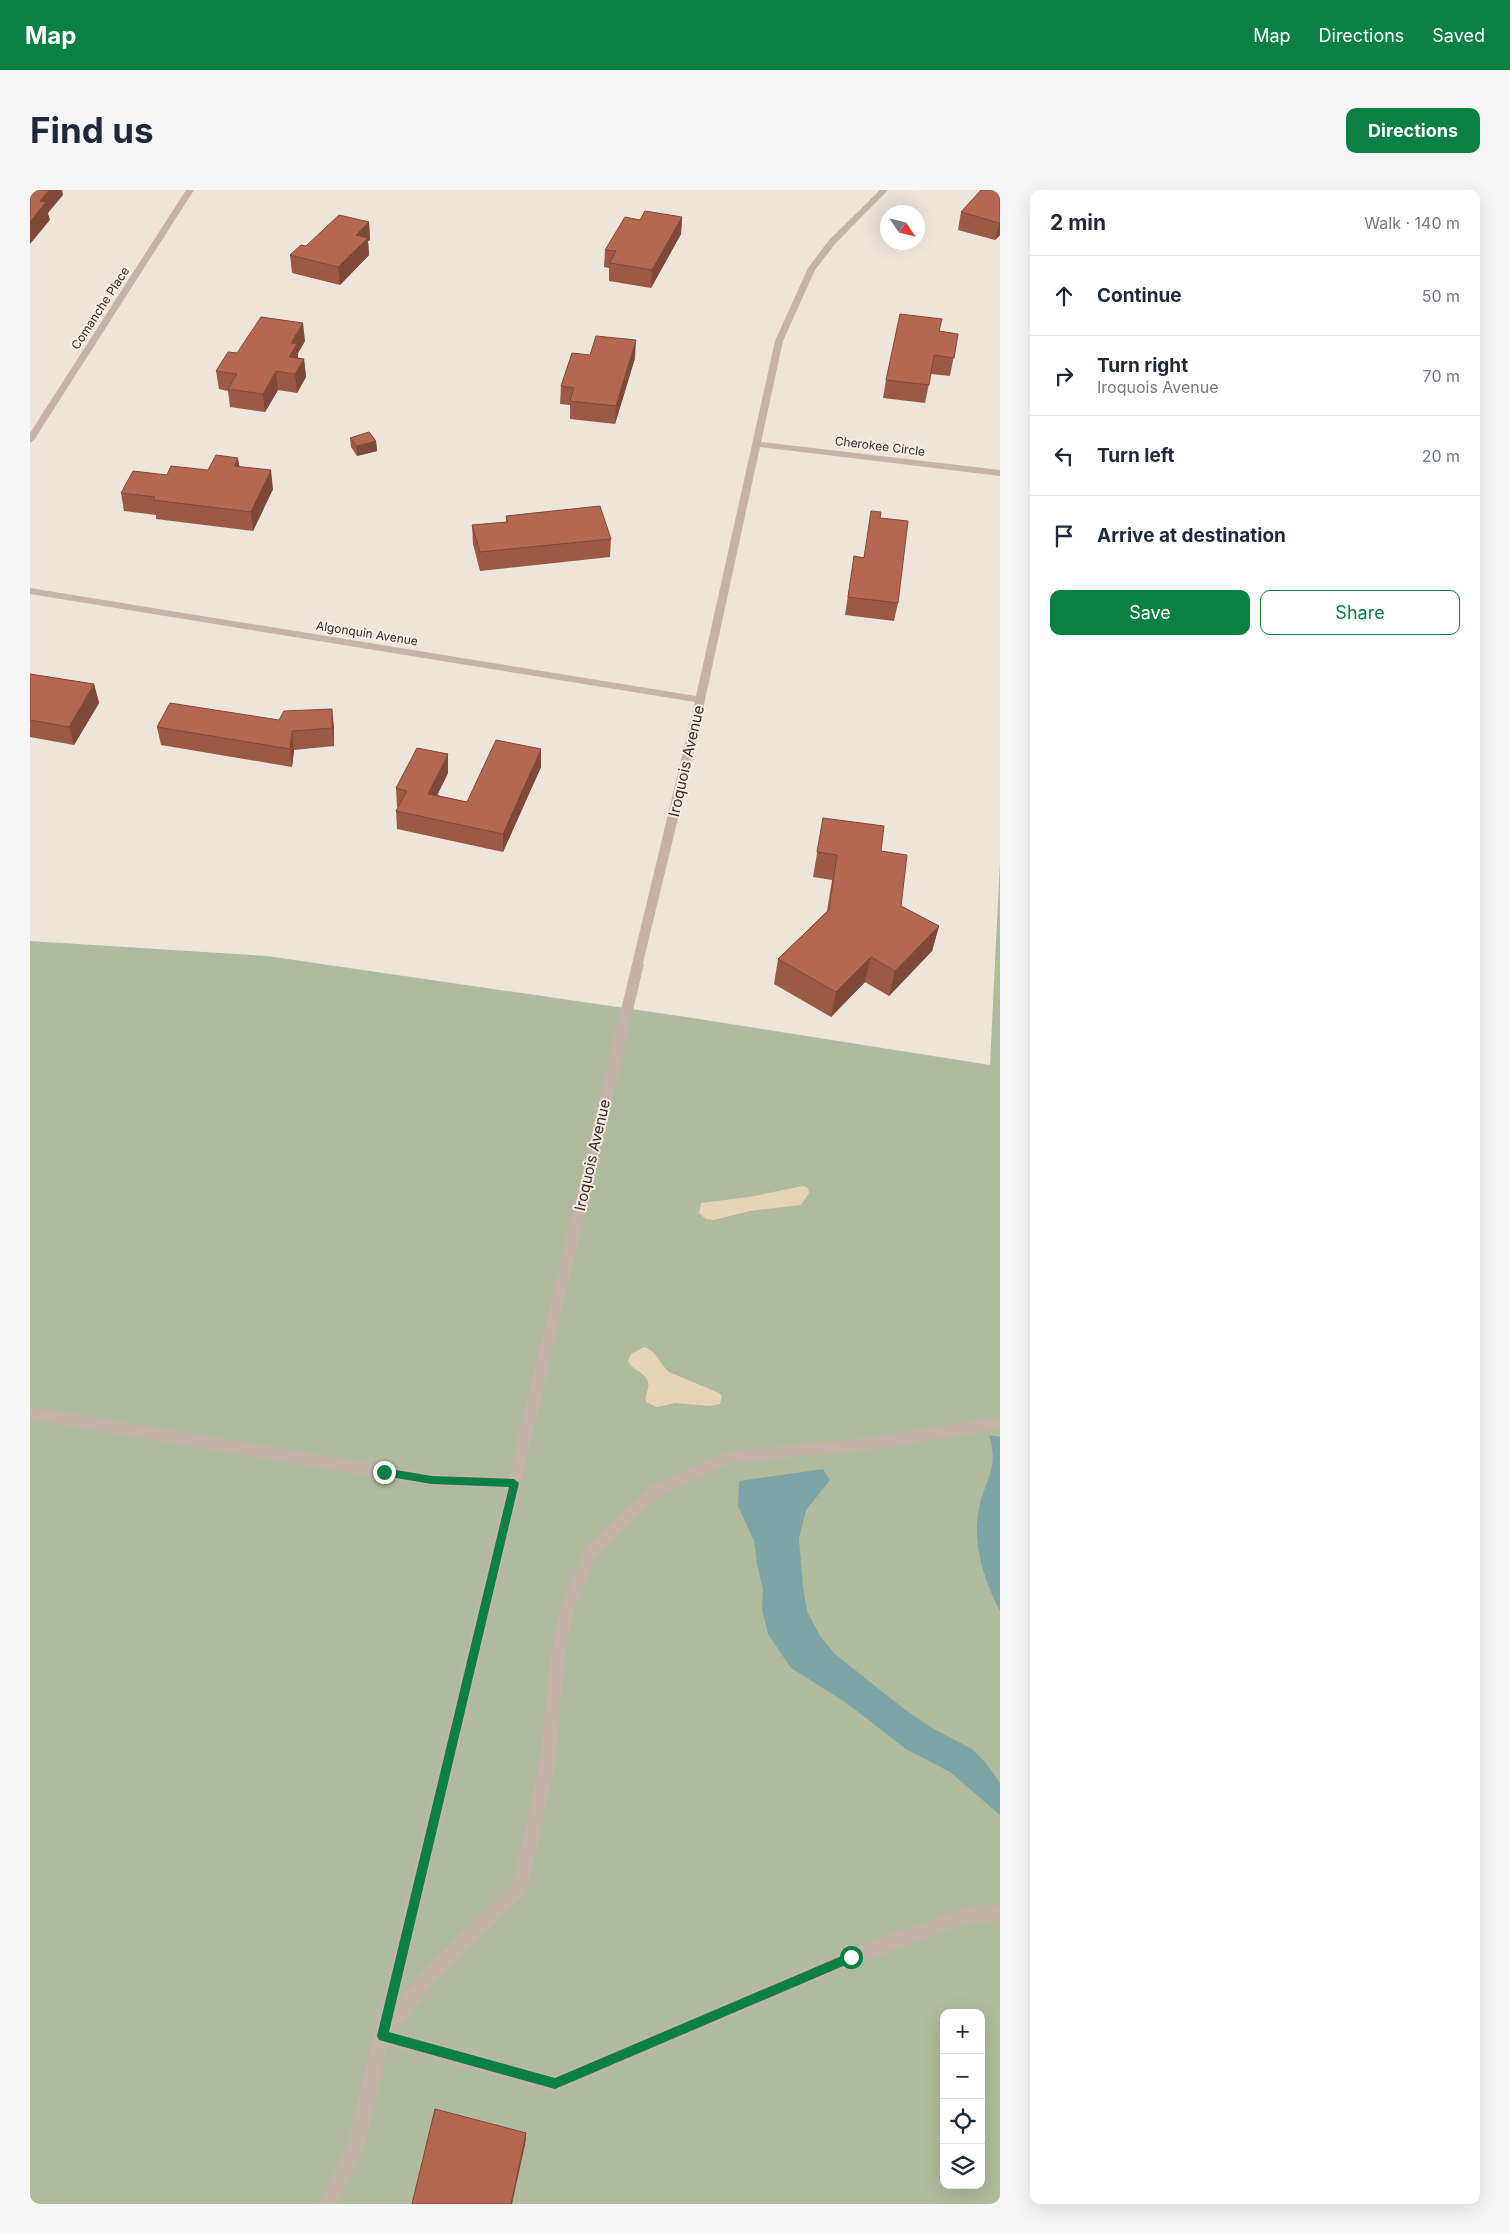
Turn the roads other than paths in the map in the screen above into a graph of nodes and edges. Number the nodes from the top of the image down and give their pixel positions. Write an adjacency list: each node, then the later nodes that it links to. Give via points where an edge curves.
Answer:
1 (190, 190): 3 (street, Comanche Place)
2 (884, 190): 4 (street, Iroquois Avenue, via 832,242 811,270 779,341)
3 (30, 440)
4 (757, 444): 5 (street, Cherokee Circle); 7 (street, Iroquois Avenue)
5 (1000, 473)
6 (30, 590): 7 (street, Algonquin Avenue)
7 (700, 700): 10 (street, Iroquois Avenue)
8 (30, 1413): 10 (street, via 432,1480)
9 (1000, 1423): 12 (street, via 868,1444 729,1457 657,1490 591,1552 566,1610 556,1662 548,1762 521,1886 425,1982)
10 (514, 1483): 12 (street, Iroquois Avenue)
11 (1000, 1913): 12 (street, via 971,1914 851,1957 555,2084)
12 (382, 2036): 13 (street, Iroquois Avenue, via 355,2148)
13 (328, 2204)

